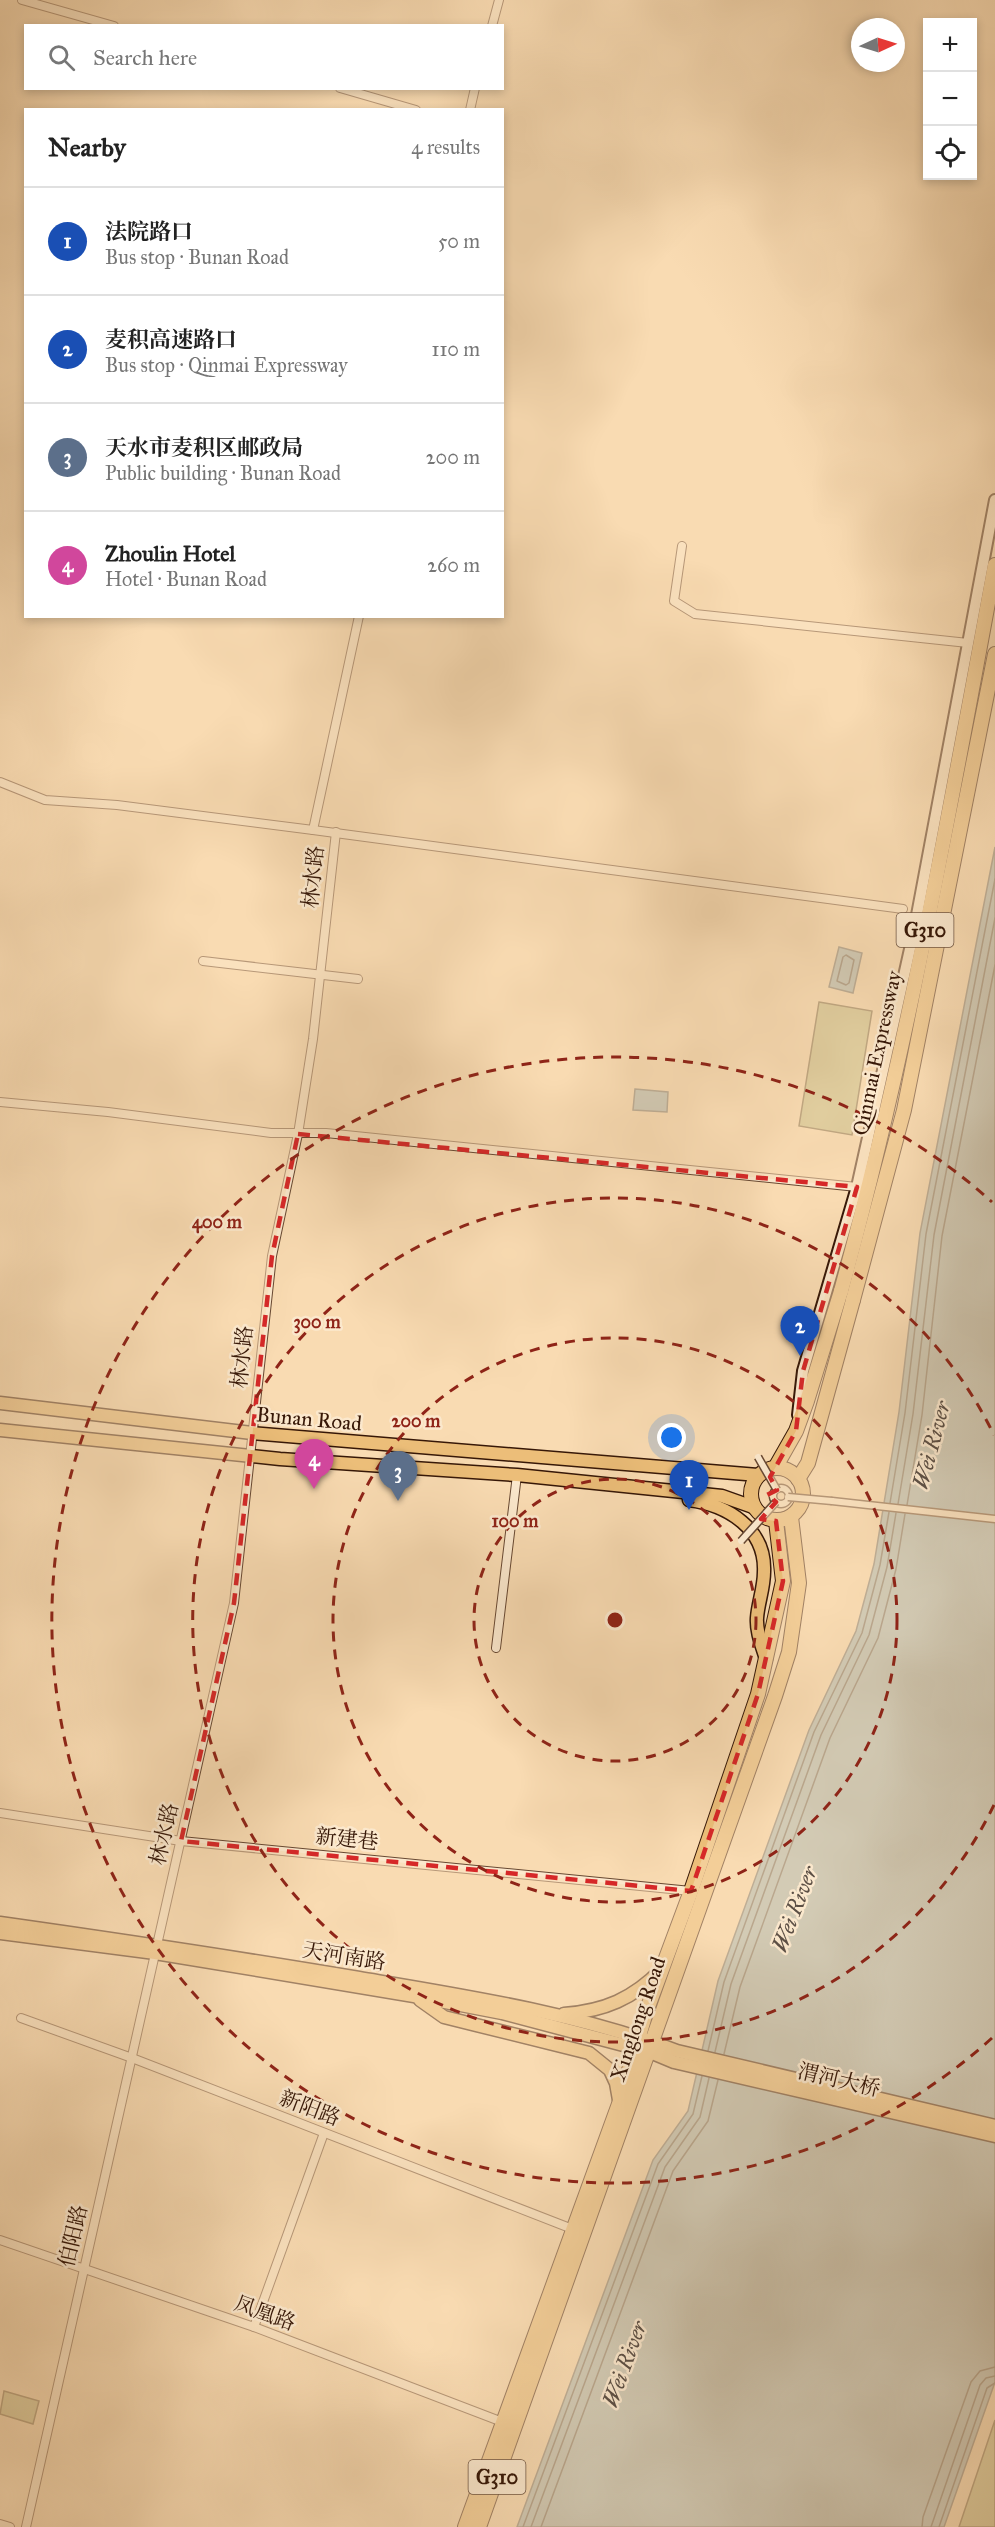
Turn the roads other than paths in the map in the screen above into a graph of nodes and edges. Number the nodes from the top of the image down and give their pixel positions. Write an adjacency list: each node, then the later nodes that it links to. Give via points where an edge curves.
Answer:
1 (22, 0): 3 (street)
2 (500, 0): 4 (street)
3 (107, 24)
4 (493, 24)
5 (347, 90): 7 (street)
6 (475, 90): 8 (street)
7 (409, 108)
8 (470, 108)
9 (995, 500): 13 (main road)
10 (682, 546): 13 (street, via 674,602 695,614)
11 (995, 565): 27 (highway, Qinmai Expressway / G310, via 939,865 869,1190)
12 (359, 618): 16 (street)
13 (968, 643): 24 (main road, via 914,931)
14 (995, 654): 35 (highway, Qinmai Expressway / G310, via 904,1110 808,1463)
15 (0, 782): 16 (street, via 45,800 117,805)
16 (313, 830): 17 (street)
17 (336, 832): 18 (street); 20 (street, 林水路)
18 (903, 909)
19 (203, 961): 20 (street)
20 (320, 975): 21 (street); 23 (street, 林水路)
21 (358, 980)
22 (0, 1102): 23 (street)
23 (298, 1134): 24 (street, via 326,1133); 28 (street, 林水路, via 272,1256)
24 (857, 1187): 27 (main road, via 803,1371)
25 (0, 1403): 28 (main road, Bunan Road)
26 (0, 1430): 29 (main road, Bunan Road)
27 (796, 1431): 31 (highway, Qinmai Expressway / G310)
28 (252, 1433): 29 (street, 林水路); 32 (main road, Bunan Road)
29 (250, 1456): 33 (main road, Bunan Road); 49 (street, 林水路, via 234,1603)
30 (758, 1457): 37 (street, bridge)
31 (775, 1468): 34 (highway); 35 (highway, via 792,1472)
32 (704, 1472): 34 (main road, Bunan Road); 38 (main road, via 709,1483)
33 (517, 1475): 36 (main road, Bunan Road); 46 (street)
34 (758, 1475): 41 (highway, via 750,1490)
35 (798, 1479): 42 (highway, via 802,1503)
36 (633, 1487): 38 (main road, Bunan Road); 47 (main road, via 661,1497 704,1502 719,1508 740,1520 758,1539 764,1556 758,1632)
37 (777, 1490): 39 (street, bridge, via 784,1490); 40 (street, bridge, via 773,1495)
38 (704, 1494): 41 (main road, Bunan Road)
39 (788, 1497): 40 (street, bridge, via 783,1504); 43 (street, bridge)
40 (776, 1502): 45 (street, bridge)
41 (753, 1507): 44 (highway, via 763,1517)
42 (791, 1516): 44 (highway); 58 (highway, Xinglong Road, via 799,1583 789,1652)
43 (995, 1519)
44 (776, 1521): 47 (highway, Xinglong Road, via 783,1581)
45 (741, 1541)
46 (496, 1647)
47 (767, 1661): 50 (highway, Xinglong Road)
48 (0, 1813): 49 (street, 新建巷)
49 (181, 1840): 50 (street, 新建巷); 53 (street, 林水路)
50 (691, 1892): 54 (highway, Xinglong Road)
51 (0, 1923): 53 (main road, 天河南路)
52 (0, 1933): 53 (main road, 天河南路)
53 (156, 1949): 55 (main road, 天河南路); 56 (main road, 天河南路, via 415,1987); 60 (street, 伯阳路)
54 (663, 1968): 56 (main road, via 639,1990 610,2006); 58 (highway, Xinglong Road, via 646,2012)
55 (414, 1996): 58 (main road, 天河南路); 61 (main road, via 444,2017 589,2053 613,2076)
56 (551, 2015): 58 (main road, 天河南路)
57 (21, 2018): 60 (street, 新阳路)
58 (644, 2045): 59 (main road, 天河南路); 61 (highway, Xinglong Road); 65 (highway, Xinglong Road)
59 (676, 2057): 62 (main road, 渭河大桥); 64 (main road, 渭河大桥)
60 (132, 2058): 63 (street, 新阳路); 67 (street, 伯阳路)
61 (619, 2104): 65 (highway, Xinglong Road)
62 (995, 2126)
63 (324, 2133): 65 (street, 新阳路); 68 (street)
64 (995, 2136)
65 (579, 2232): 69 (highway, Xinglong Road); 70 (highway, Xinglong Road)
66 (0, 2241): 67 (street, 凤凰路)
67 (84, 2271): 68 (street, 凤凰路); 73 (street, 伯阳路)
68 (254, 2327): 69 (street, 凤凰路)
69 (502, 2421): 70 (street, 凤凰路); 74 (highway, Xinglong Road)
70 (515, 2427): 75 (highway, Xinglong Road / G310)
71 (0, 2524): 72 (street)
72 (10, 2527)
73 (26, 2527)
74 (465, 2527)
75 (479, 2527)

